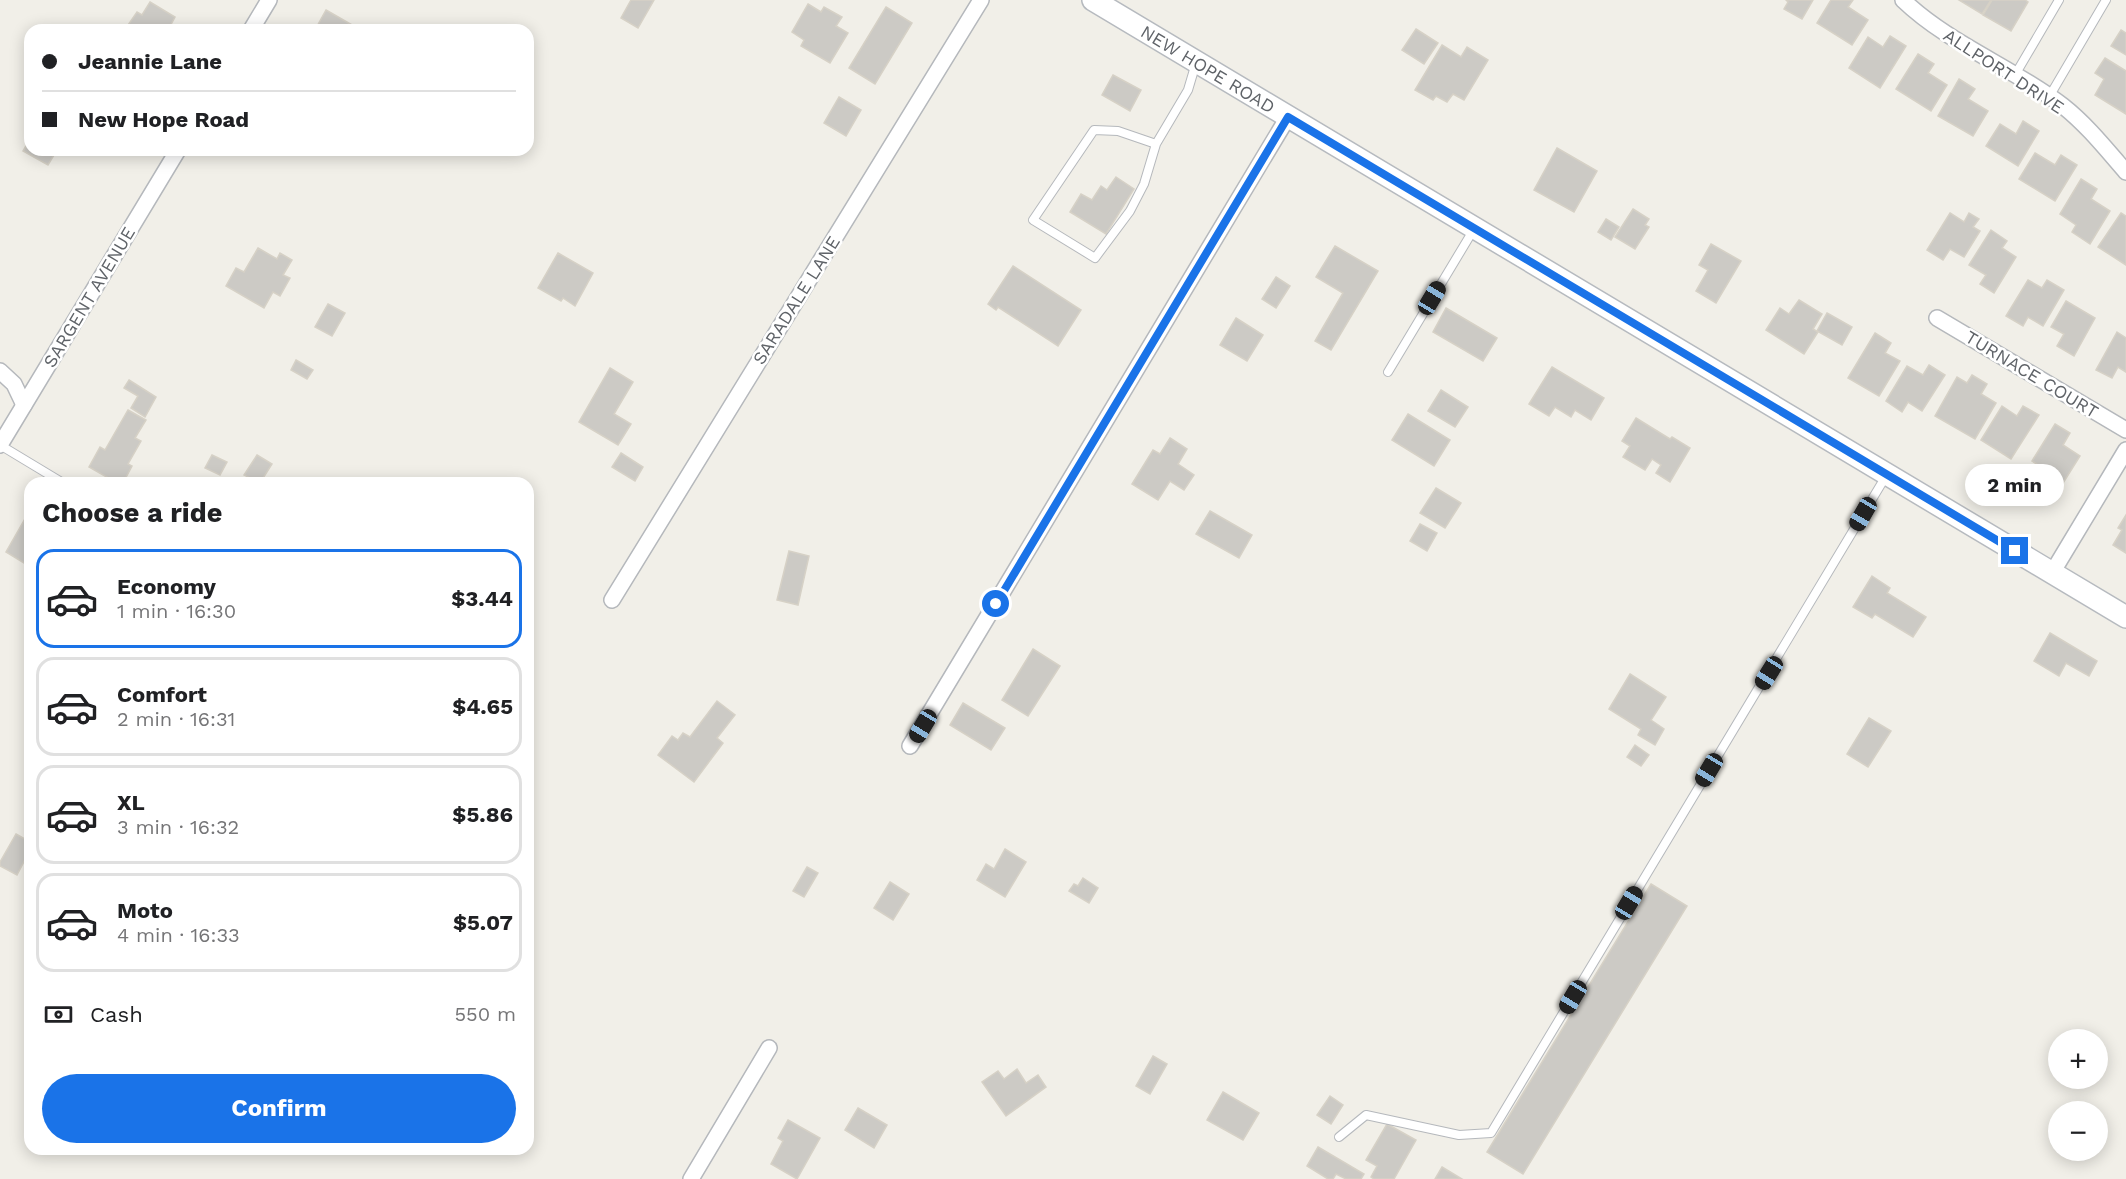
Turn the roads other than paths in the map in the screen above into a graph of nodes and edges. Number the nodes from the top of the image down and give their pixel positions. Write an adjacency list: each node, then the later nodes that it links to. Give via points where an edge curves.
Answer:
1 (269, 0): 7 (street)
2 (981, 0): 26 (street, SARADALE LANE)
3 (1093, 0): 8 (main road, NEW HOPE ROAD)
4 (1903, 0): 9 (street, ALLPORT DRIVE, via 1938,29)
5 (2059, 0): 9 (lane)
6 (2106, 0): 10 (lane)
7 (255, 24)
8 (1196, 62): 11 (main road, NEW HOPE ROAD); 12 (lane, via 1188,90)
9 (2015, 75): 10 (street, ALLPORT DRIVE)
10 (2049, 97): 14 (street, ALLPORT DRIVE, via 2086,127)
11 (1288, 117): 15 (main road, NEW HOPE ROAD); 28 (street)
12 (1156, 144): 12 (lane, via 1144,184 1130,211 1095,258 1033,220 1094,130 1118,131)
13 (174, 156): 19 (street, SARGENT AVENUE)
14 (2126, 172)
15 (1474, 228): 18 (lane); 23 (main road, NEW HOPE ROAD)
16 (1937, 318): 20 (street, TURNACE COURT)
17 (0, 371): 19 (street, via 14,384)
18 (1388, 372)
19 (24, 405): 21 (street, SARGENT AVENUE)
20 (2126, 430)
21 (0, 445): 24 (lane)
22 (2126, 450): 25 (street)
23 (1887, 474): 25 (main road, NEW HOPE ROAD); 30 (lane, via 1491,1133 1459,1135 1366,1115)
24 (53, 477)
25 (2052, 573): 27 (main road, NEW HOPE ROAD)
26 (612, 600)
27 (2126, 617)
28 (910, 746)
29 (769, 1048): 31 (street)
30 (1339, 1137)
31 (691, 1179)

